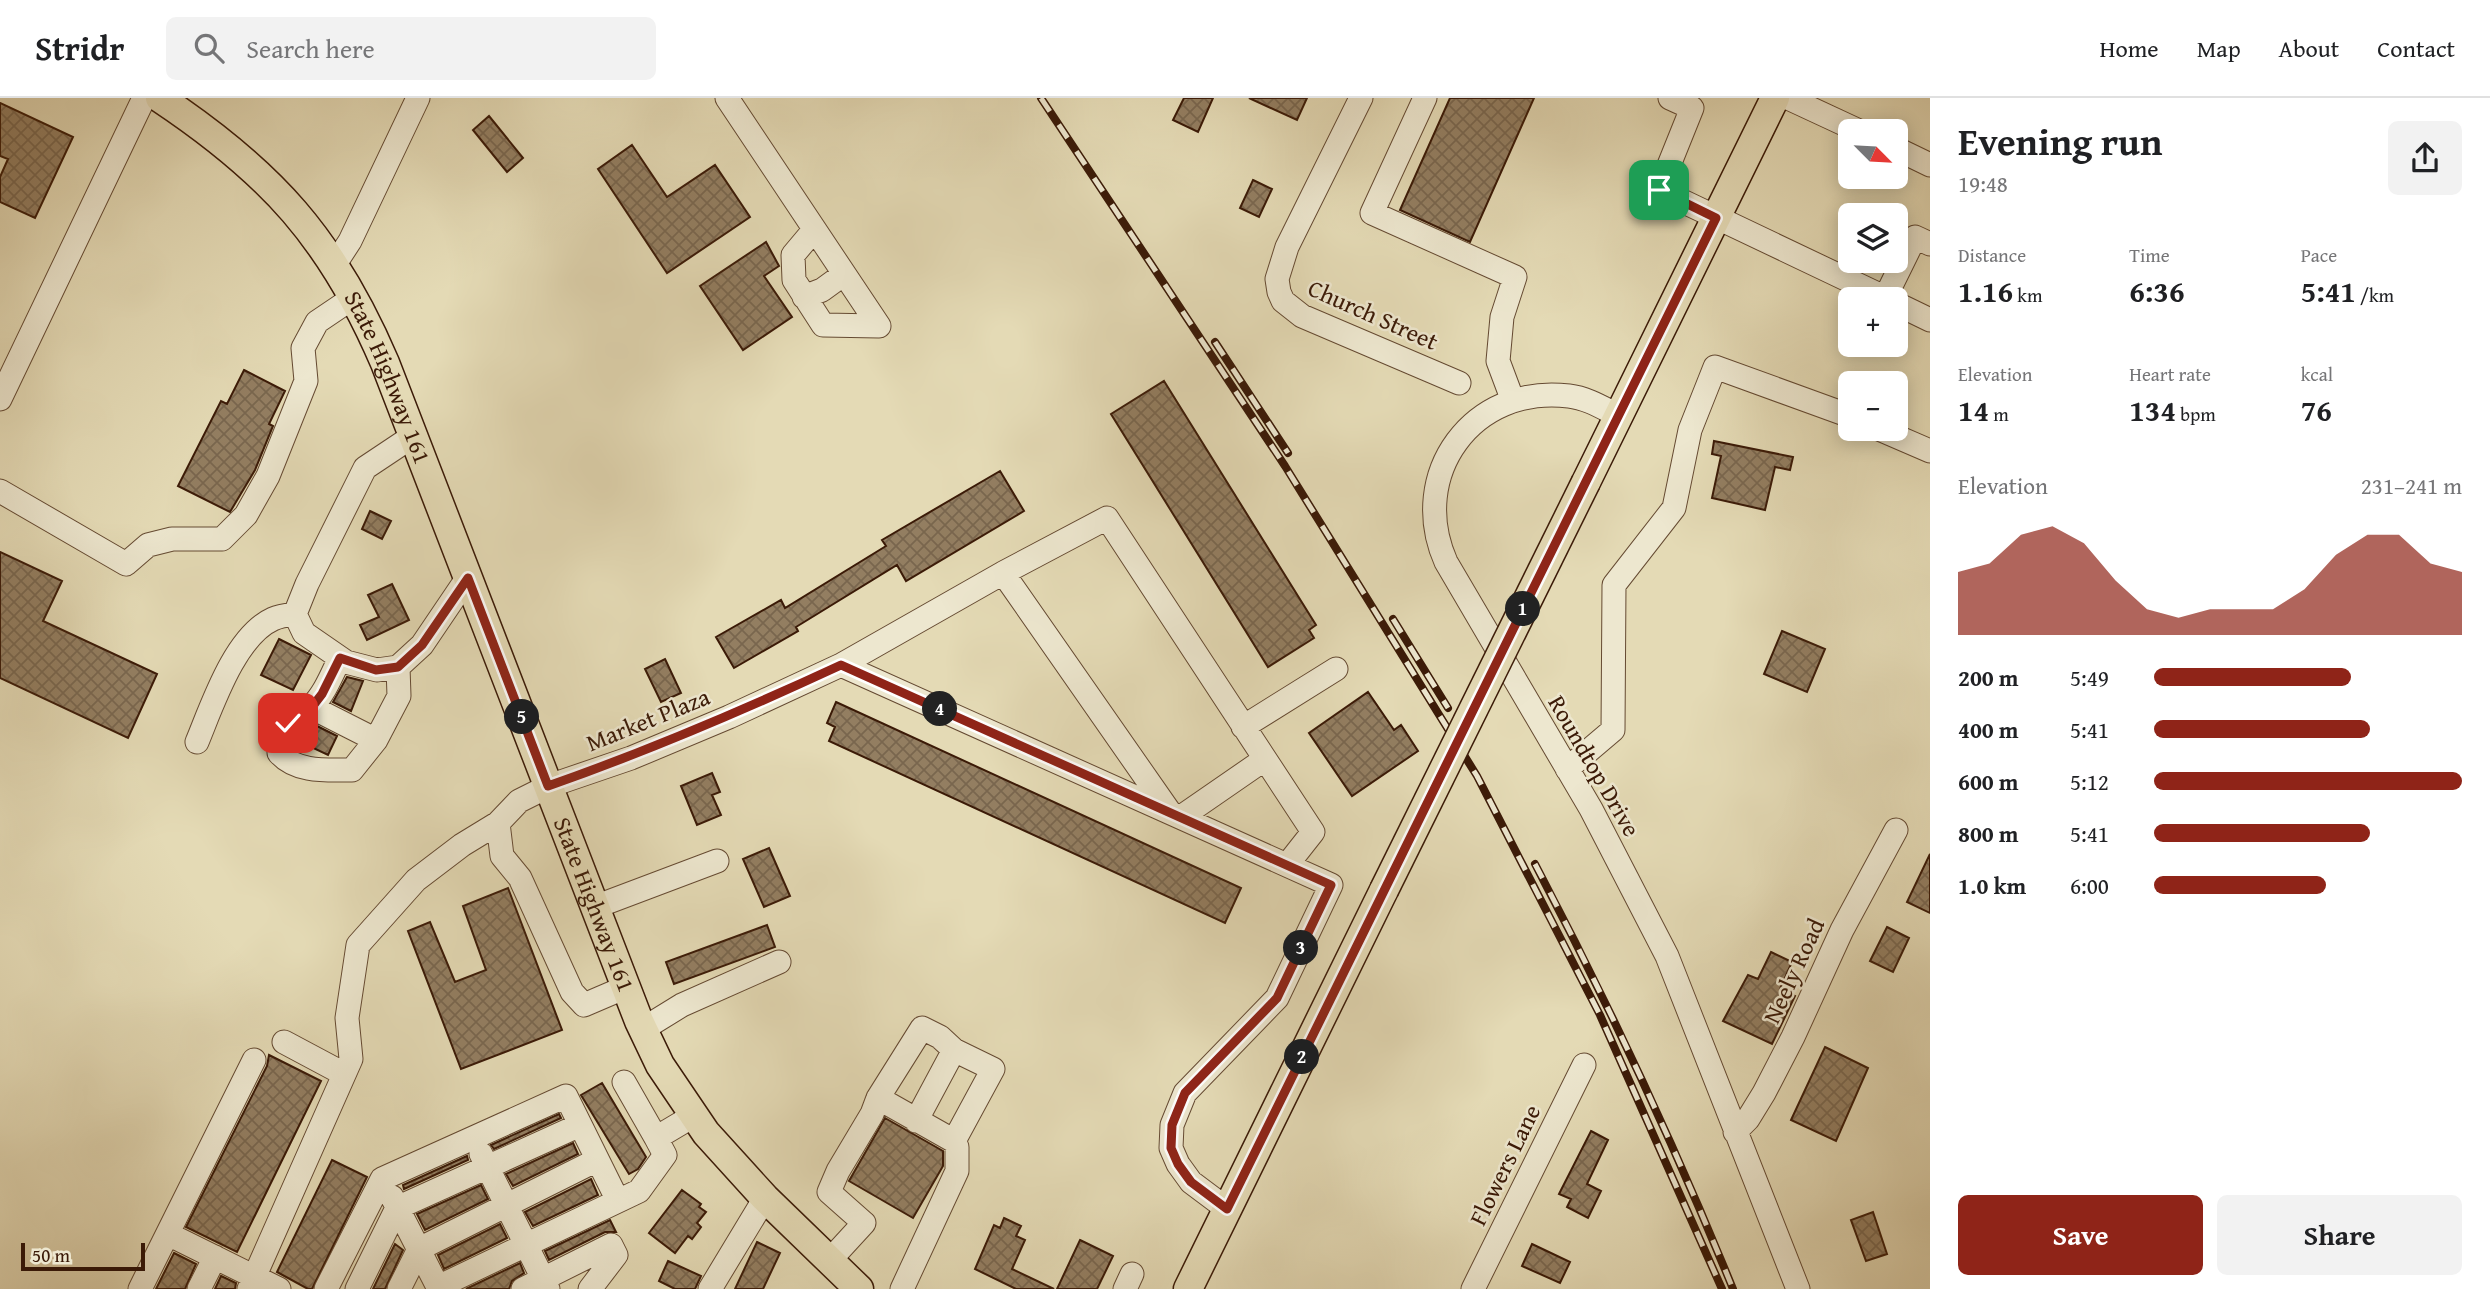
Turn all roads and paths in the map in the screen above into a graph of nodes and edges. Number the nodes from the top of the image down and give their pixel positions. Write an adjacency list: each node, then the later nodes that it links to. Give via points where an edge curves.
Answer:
1 (145, 98): 24 (street)
2 (160, 98): 15 (main road, State Highway 161, via 195,121 276,189)
3 (418, 98): 15 (street, via 350,242)
4 (727, 98): 13 (street)
5 (1361, 98): 23 (street, Church Street, via 1287,247 1277,285 1283,301 1302,316)
6 (1425, 98): 25 (street, via 1372,214 1515,277 1502,317 1498,361)
7 (1670, 98): 12 (street, via 1692,108 1659,190)
8 (1773, 100): 9 (street); 12 (main road)
9 (1838, 123)
10 (1908, 154): 11 (street)
11 (1930, 165)
12 (1716, 218): 17 (street); 27 (main road)
13 (814, 230): 16 (street); 20 (street, via 793,255 794,281)
14 (1930, 244): 18 (street, via 1915,237)
15 (335, 264): 19 (main road, State Highway 161)
16 (844, 274): 20 (street); 20 (street, via 878,326 823,325)
17 (1862, 287)
18 (1894, 287)
19 (354, 297): 28 (main road, State Highway 161); 31 (street, via 317,322 303,348 306,381 268,475 246,515 222,538 172,539 148,545 127,564)
20 (804, 297)
21 (1908, 309): 22 (street)
22 (1930, 320)
23 (1459, 383)
24 (0, 399)
25 (1513, 401): 27 (street, Roundtop Drive, via 1553,395 1582,398); 44 (street, Roundtop Drive, via 1483,415 1458,439 1439,473 1434,518 1446,562)
26 (1838, 412): 44 (street, via 1715,367 1690,430 1674,508 1614,585 1613,730)
27 (1619, 416): 76 (main road, bridge)
28 (413, 436): 33 (main road, State Highway 161); 34 (street, via 365,468)
29 (1907, 441): 30 (street)
30 (1930, 451)
31 (0, 491)
32 (1003, 573): 36 (street, Market Plaza); 40 (street, Market Plaza, via 1107,518); 46 (street)
33 (468, 578): 37 (street, via 422,645); 45 (main road, State Highway 161)
34 (295, 614): 35 (street, via 304,633); 42 (street, via 273,619 250,636)
35 (340, 658): 37 (street, via 376,670); 39 (street)
36 (841, 665): 45 (street, Market Plaza, via 631,758); 46 (street)
37 (398, 667): 41 (street, via 399,696)
38 (1336, 669): 40 (street)
39 (312, 707): 41 (street); 41 (street, via 288,723 279,753 285,760 311,770 352,770)
40 (1243, 727): 43 (street)
41 (376, 740)
42 (197, 742)
43 (1265, 759): 46 (street); 50 (street, via 1313,832)
44 (1567, 769): 65 (street, Roundtop Drive, via 1667,956)
45 (548, 786): 47 (street, Market Plaza, via 519,801); 51 (main road, State Highway 161)
46 (1175, 814): 50 (street)
47 (498, 823): 53 (street, via 502,856 520,878 572,992 584,1005); 59 (street, Market Plaza, via 416,880 358,945 347,1017 351,1059)
48 (1896, 830): 65 (street, Neely Road, via 1842,929 1764,1093)
49 (718, 861): 51 (street)
50 (1287, 865): 76 (street, via 1331,885 1277,998 1185,1093 1172,1125 1171,1148 1178,1164 1191,1182)
51 (595, 907): 53 (main road, State Highway 161)
52 (779, 962): 54 (street, via 682,1005)
53 (626, 987): 54 (main road, State Highway 161)
54 (643, 1029): 62 (main road, State Highway 161)
55 (284, 1042): 59 (street)
56 (954, 1050): 61 (street, via 922,1028); 63 (street); 68 (street, via 992,1069)
57 (254, 1060): 77 (street)
58 (1584, 1065): 96 (street, Flowers Lane)
59 (345, 1074): 82 (street, Market Plaza)
60 (624, 1082): 67 (street)
61 (878, 1098): 63 (street); 81 (street, via 830,1192 864,1223)
62 (693, 1116): 67 (street); 72 (main road, State Highway 161)
63 (916, 1121): 68 (street)
64 (580, 1125): 66 (street, via 566,1096); 69 (street); 70 (street)
65 (1735, 1132): 97 (street, Roundtop Drive)
66 (473, 1138): 70 (street); 71 (street)
67 (656, 1138): 73 (street, via 665,1155 639,1191)
68 (954, 1141): 94 (street, via 957,1171)
69 (597, 1160): 73 (street); 74 (street)
70 (487, 1167): 74 (street); 75 (street)
71 (382, 1179): 75 (street); 88 (street)
72 (765, 1198): 81 (main road, State Highway 161); 92 (street)
73 (618, 1201): 78 (street)
74 (506, 1205): 78 (street); 79 (street)
75 (397, 1208): 79 (street); 89 (street)
76 (1227, 1209): 95 (main road)
77 (168, 1234): 80 (street); 85 (street)
78 (525, 1246): 83 (street); 84 (street)
79 (419, 1249): 84 (street); 90 (street)
80 (215, 1257): 82 (street); 86 (street)
81 (830, 1260): 93 (main road, State Highway 161)
82 (252, 1283): 87 (street)
83 (538, 1286): 91 (street, via 611,1245 615,1255)
84 (438, 1288)
85 (140, 1289)
86 (199, 1289)
87 (279, 1289)
88 (326, 1289)
89 (356, 1289)
90 (399, 1289)
91 (590, 1289)
92 (710, 1289)
93 (859, 1289)
94 (902, 1289)
95 (1188, 1289)
96 (1473, 1289)
97 (1798, 1289)

